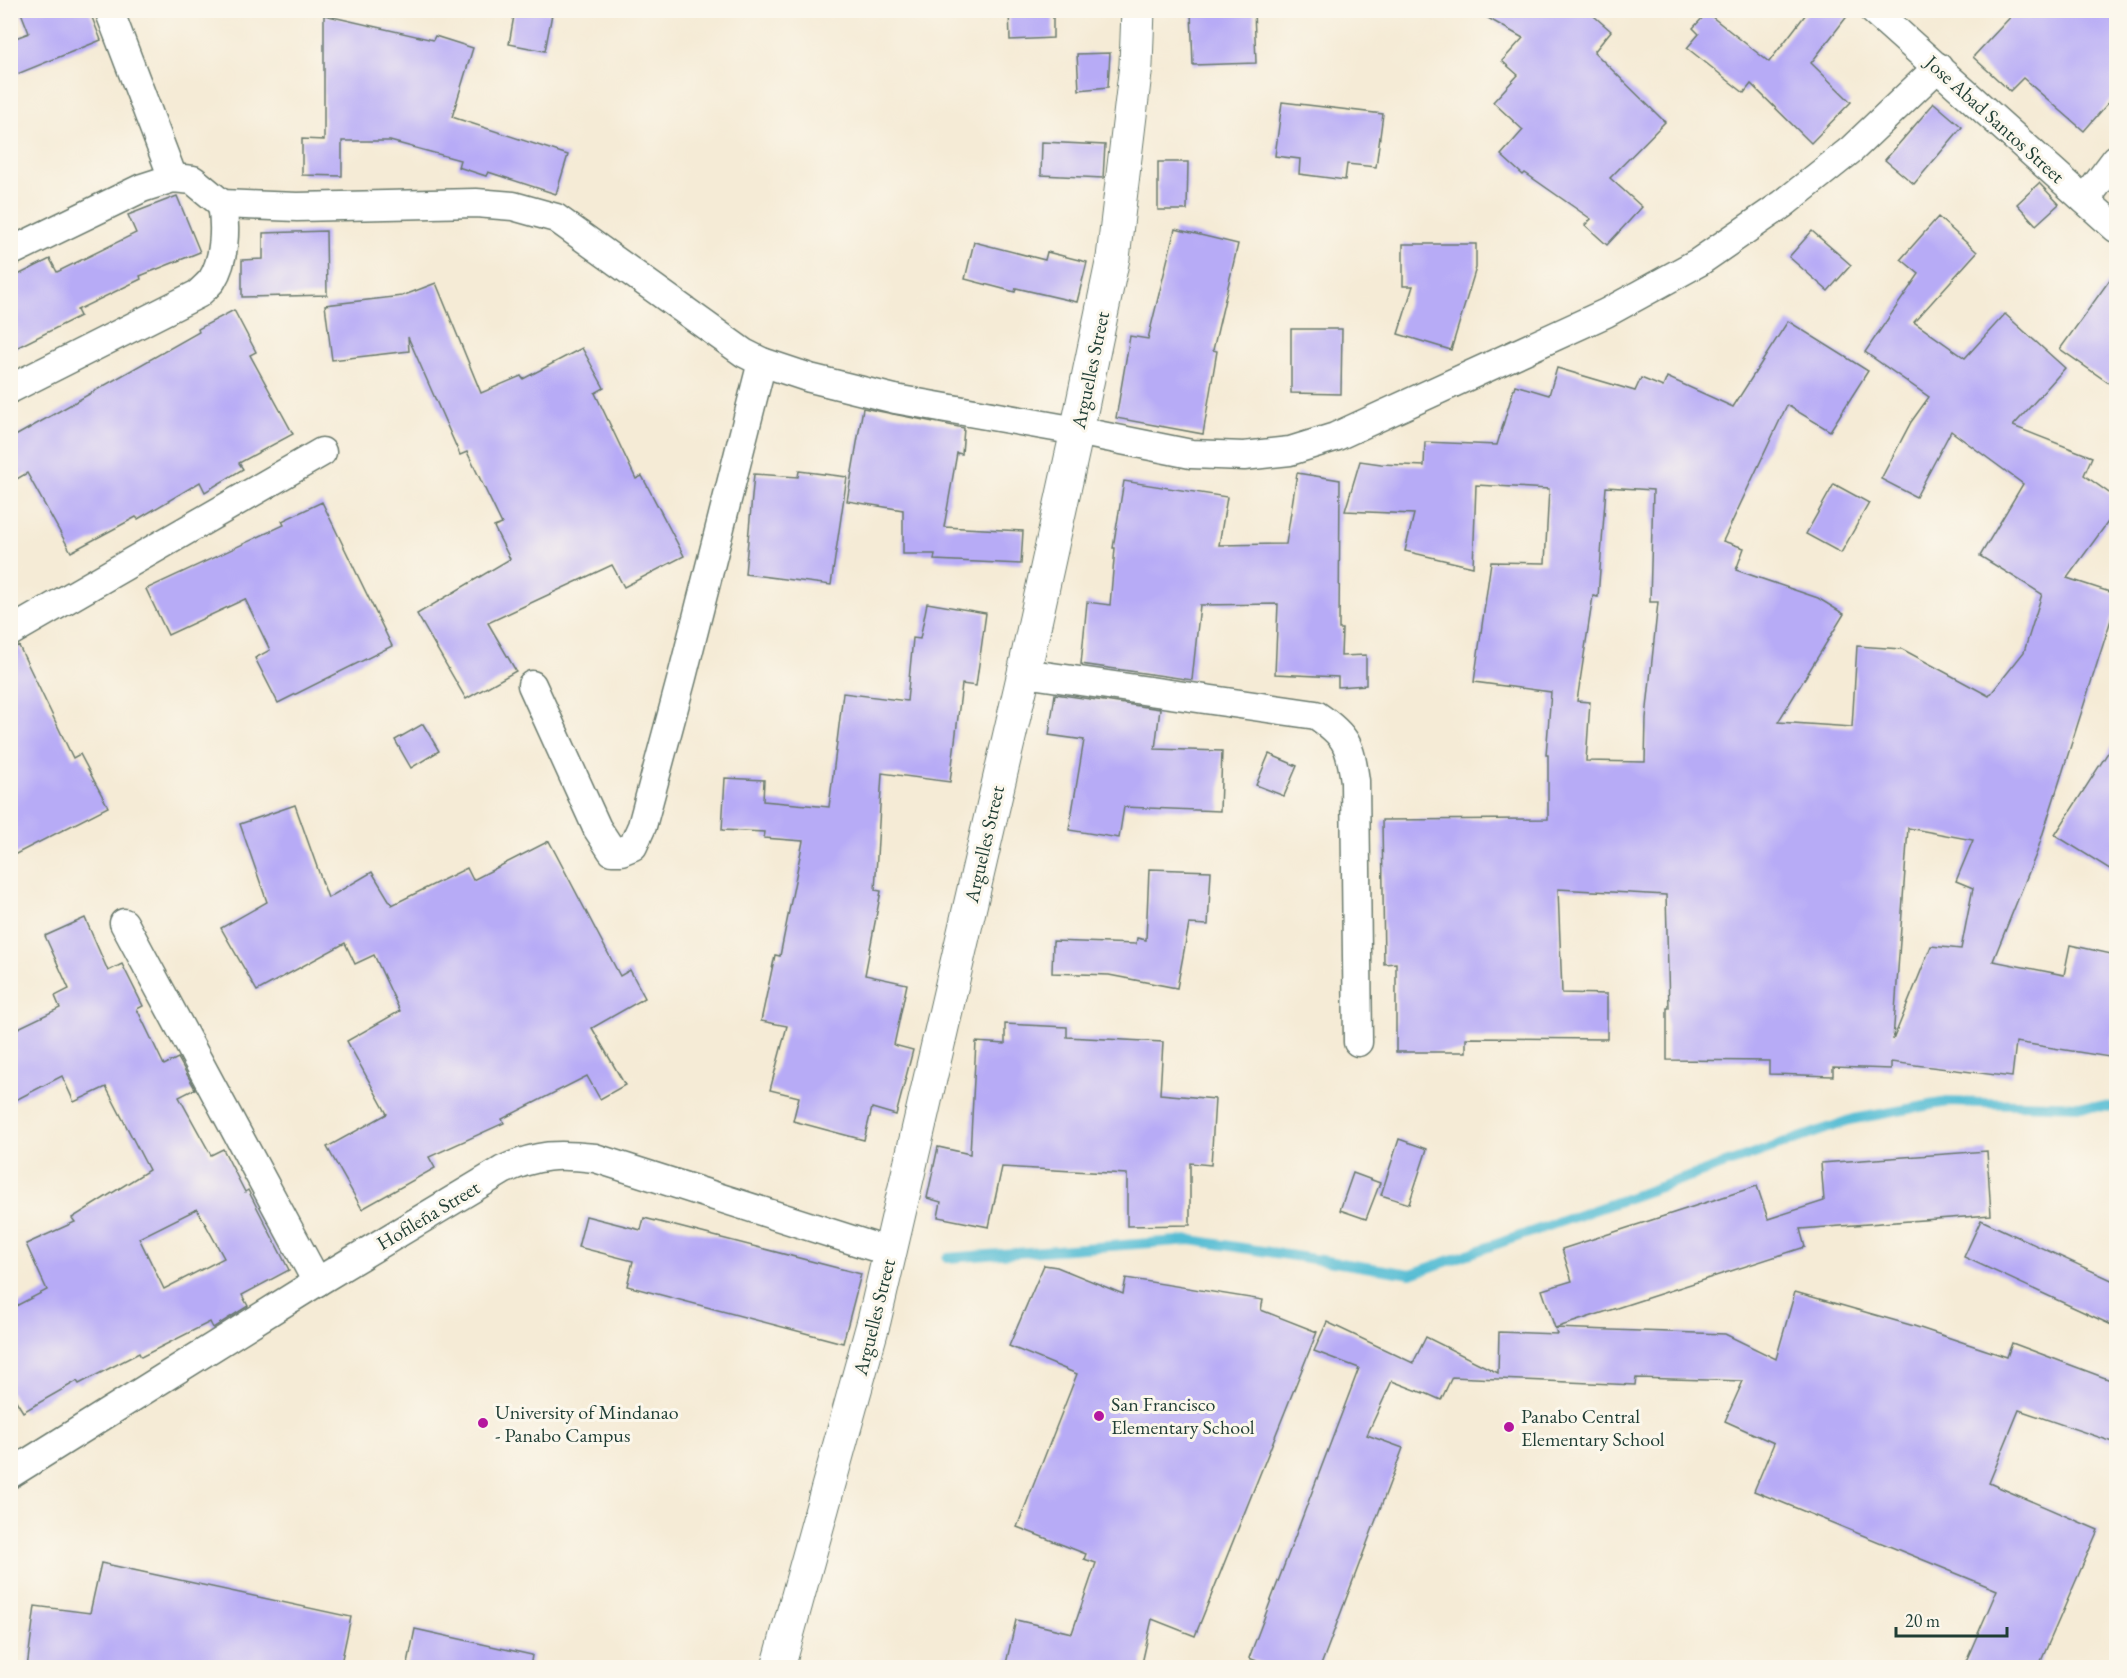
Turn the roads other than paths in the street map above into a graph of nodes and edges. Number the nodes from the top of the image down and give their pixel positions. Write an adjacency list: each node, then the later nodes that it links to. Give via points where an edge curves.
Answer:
1 (109, 10): 6 (street)
2 (1138, 10): 13 (street, Arguelles Street, via 1136,65 1113,258)
3 (1873, 10): 4 (street, Jose Abad Santos Street)
4 (1938, 67): 7 (street, Jose Abad Santos Street); 13 (street, via 1852,149 1783,204 1699,262 1606,313 1335,437 1290,451 1244,456 1191,454)
5 (2116, 159): 7 (street)
6 (173, 178): 8 (street, via 193,180); 10 (street, via 142,188)
7 (2085, 200): 9 (street, Jose Abad Santos Street)
8 (222, 204): 11 (street, via 297,207 476,203 513,206 556,218 744,354); 12 (street, via 225,223 220,261 212,280 198,294)
9 (2116, 228)
10 (10, 252)
11 (762, 362): 13 (street, via 895,399); 17 (street, via 682,677 642,826 633,846 612,851 597,828)
12 (10, 390)
13 (1077, 431): 16 (street, Arguelles Street)
14 (322, 452): 15 (street)
15 (10, 633)
16 (1024, 673): 19 (street, via 1316,715 1337,729 1351,753 1355,781); 20 (street, Arguelles Street)
17 (532, 685)
18 (124, 923): 21 (street)
19 (1358, 1042)
20 (890, 1252): 21 (street, Hofileña Street, via 628,1167 563,1154 527,1159 503,1170); 23 (street, Arguelles Street)
21 (317, 1282): 22 (street, Hofileña Street)
22 (10, 1474)
23 (778, 1668)

